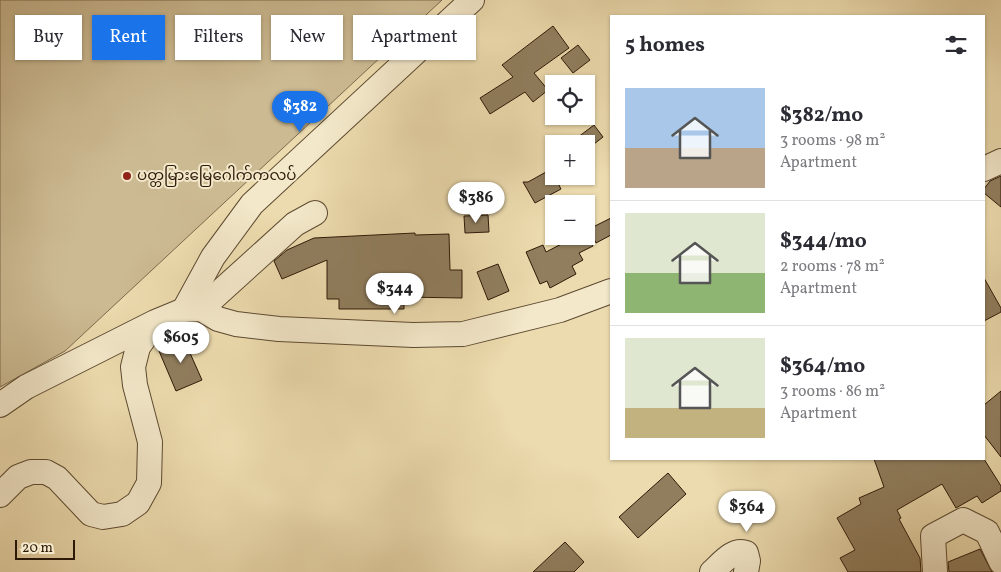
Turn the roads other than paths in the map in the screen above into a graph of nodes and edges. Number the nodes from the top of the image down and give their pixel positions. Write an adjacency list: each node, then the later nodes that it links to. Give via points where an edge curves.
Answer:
1 (472, 0): 6 (street, via 252,204 213,257)
2 (1001, 161): 3 (street)
3 (985, 169)
4 (315, 213): 6 (street, via 295,224)
5 (610, 291): 6 (street, via 560,310 463,334 279,329 236,324)
6 (192, 310): 7 (street)
7 (155, 322): 8 (street, via 26,387); 9 (street, via 138,347 133,367 150,442 149,483 138,503 122,514 103,517 91,514 57,478 46,472 31,472 18,477)
8 (0, 405)
9 (0, 495)
10 (1001, 562): 13 (street, via 987,532 963,520 933,536)
11 (712, 572): 12 (street, via 732,554 741,552 747,557)
12 (746, 572)
13 (935, 572)

